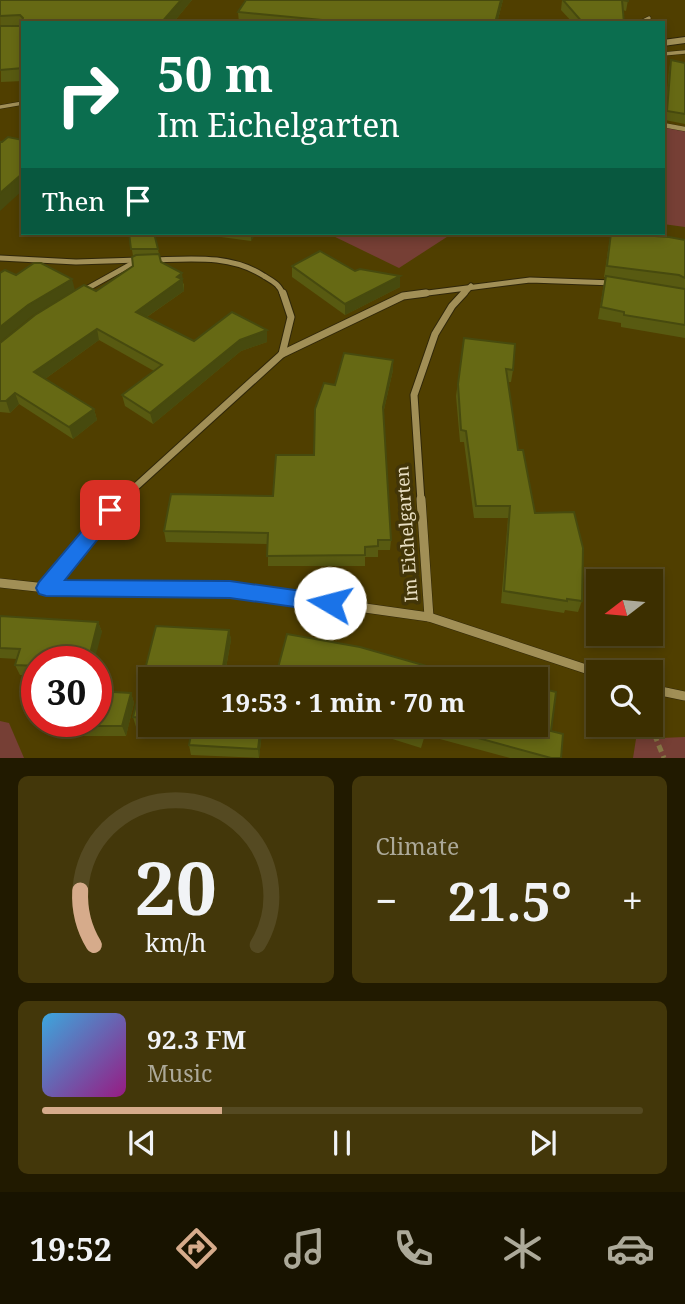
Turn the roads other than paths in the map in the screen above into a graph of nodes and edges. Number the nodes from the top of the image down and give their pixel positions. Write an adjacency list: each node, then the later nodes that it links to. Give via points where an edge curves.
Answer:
1 (649, 18): 2 (lane)
2 (643, 21)
3 (685, 40): 4 (street)
4 (665, 43)
5 (685, 52): 6 (lane)
6 (665, 54)
7 (21, 103): 8 (lane)
8 (0, 107)
9 (665, 125): 10 (street)
10 (685, 129)
11 (0, 258): 12 (street)
12 (139, 260): 15 (street); 16 (street, via 220,259 253,269 280,286 291,317)
13 (617, 283): 14 (street, via 530,280)
14 (471, 285): 16 (street, via 403,296); 19 (street, Im Eichelgarten, via 435,334 414,395)
15 (76, 295)
16 (282, 354): 18 (street, via 110,510)
17 (0, 583): 18 (street)
18 (46, 588): 19 (street, via 230,589)
19 (429, 617): 20 (street, Im Eichelgarten)
20 (586, 669)
21 (663, 691): 22 (street)
22 (685, 696)

